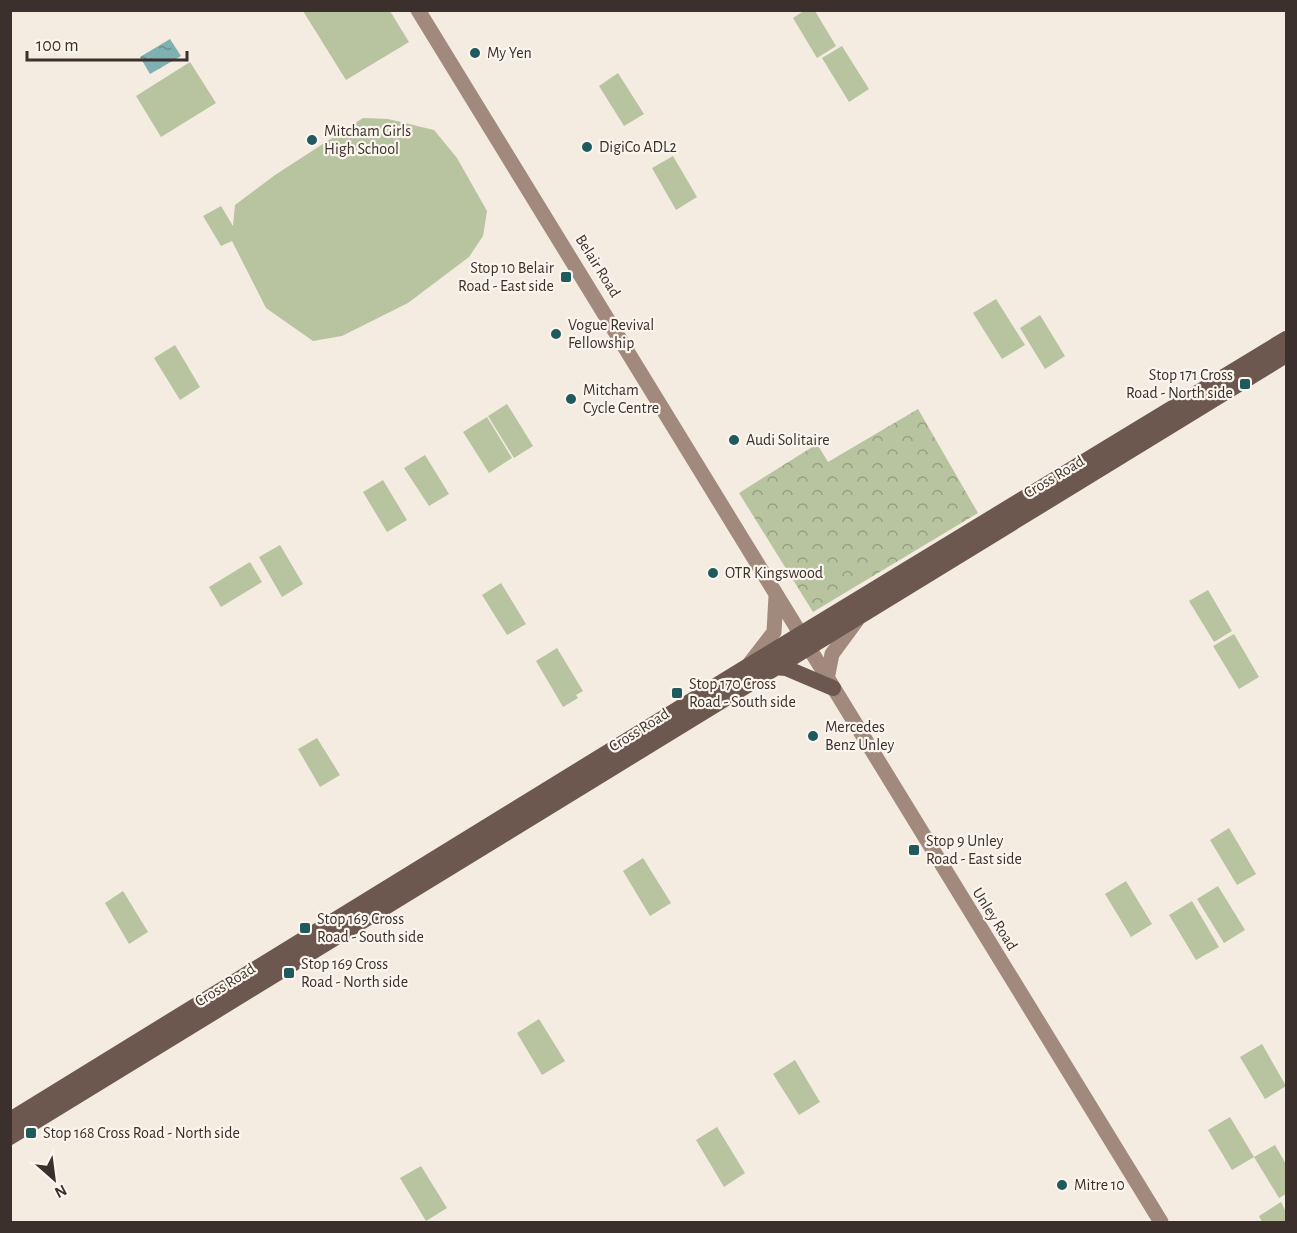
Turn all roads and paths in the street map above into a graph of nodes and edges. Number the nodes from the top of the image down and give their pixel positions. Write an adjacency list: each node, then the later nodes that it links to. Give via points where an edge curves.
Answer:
1 (418, 10): 4 (main road, Belair Road)
2 (1287, 339): 6 (highway, Cross Road)
3 (1287, 355): 5 (highway, Cross Road)
4 (776, 596): 6 (main road, Belair Road); 7 (main road, via 774,632)
5 (862, 612): 6 (highway, Cross Road); 9 (main road, via 832,654)
6 (803, 641): 7 (highway, Cross Road); 8 (highway, Cross Road); 9 (main road, Unley Road)
7 (748, 666): 10 (highway, Cross Road)
8 (774, 667): 9 (highway); 10 (highway, Cross Road)
9 (830, 684): 13 (main road, Unley Road)
10 (254, 976): 11 (highway, Cross Road); 12 (highway, Cross Road)
11 (10, 1120)
12 (10, 1137)
13 (1161, 1222)

